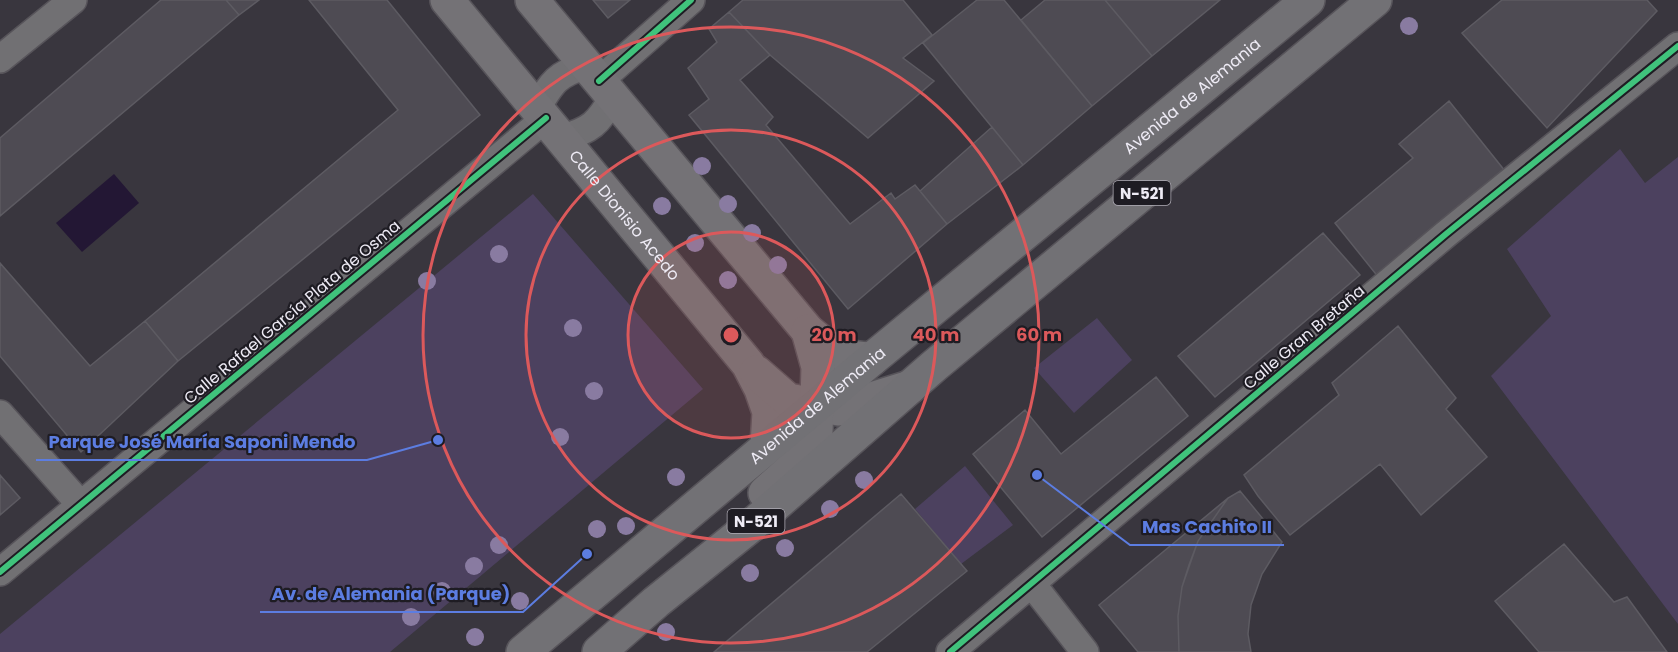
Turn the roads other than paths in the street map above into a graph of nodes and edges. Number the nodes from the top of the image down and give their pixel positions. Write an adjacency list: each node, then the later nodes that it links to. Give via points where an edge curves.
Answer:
1 (73, 0): 8 (street)
2 (447, 0): 10 (main road, Calle Dionisio Acedo)
3 (532, 0): 9 (main road)
4 (691, 0): 9 (street)
5 (1308, 0): 12 (main road, Avenida de Alemania / N-521)
6 (1375, 0): 14 (main road, N-521)
7 (1678, 46): 20 (street, Calle Gran Bretaña, via 1446,234)
8 (0, 59)
9 (600, 81): 10 (street, via 566,72 550,86); 10 (street, via 603,117 584,132); 11 (main road)
10 (548, 122): 13 (main road, Calle Dionisio Acedo); 18 (street, Calle Rafael García Plata de Osma)
11 (808, 331): 12 (main road, via 830,350 852,358); 15 (main road, via 818,367)
12 (872, 359): 15 (main road, Avenida de Alemania / N-521)
13 (748, 364): 15 (main road, via 788,400); 17 (main road, Calle Dionisio Acedo, via 769,412)
14 (910, 387): 15 (main road, via 839,409); 21 (main road, N-521, via 759,520)
15 (818, 405): 17 (main road, Avenida de Alemania / N-521); 21 (main road, via 810,452)
16 (0, 414): 18 (street)
17 (767, 446): 22 (main road, Avenida de Alemania / N-521)
18 (80, 504): 19 (street, Calle Rafael García Plata de Osma)
19 (0, 572)
20 (1032, 584): 24 (street, Calle Gran Bretaña); 25 (street)
21 (656, 602): 23 (main road, N-521)
22 (523, 652)
23 (599, 652)
24 (950, 652)
25 (1085, 652)

